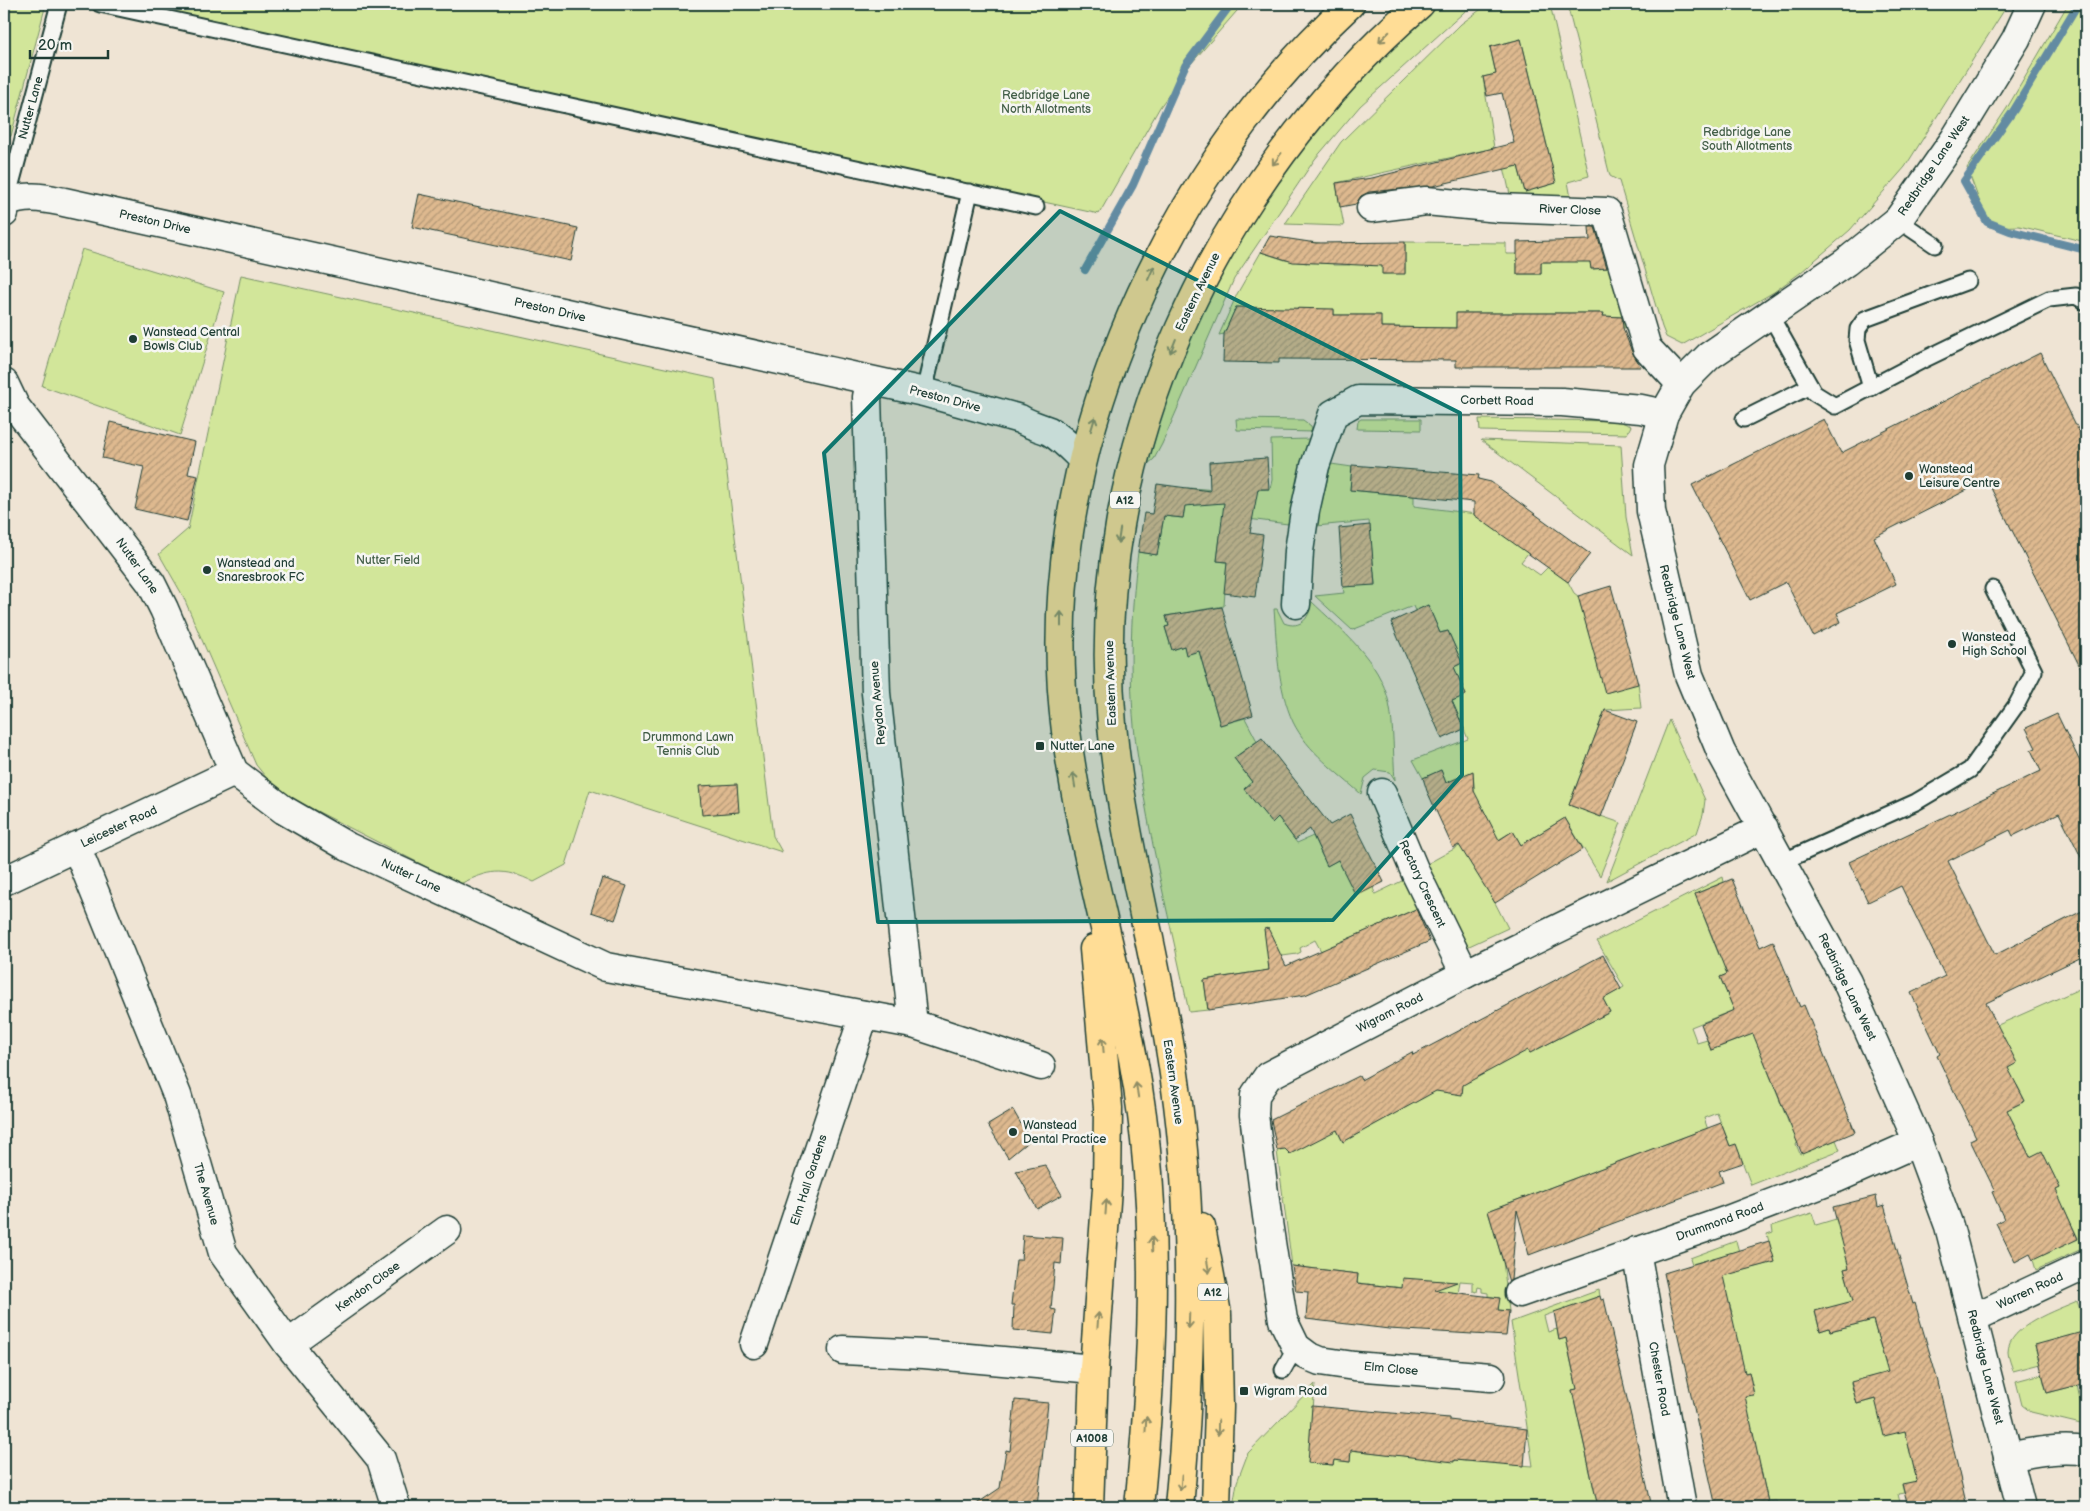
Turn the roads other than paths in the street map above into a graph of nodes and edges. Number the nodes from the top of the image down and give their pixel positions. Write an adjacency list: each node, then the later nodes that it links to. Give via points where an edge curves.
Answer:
1 (59, 4): 8 (lane, Nutter Lane)
2 (100, 4): 6 (lane)
3 (1350, 4): 23 (main road, one-way to 3, via 1124,335 1167,241 1203,182 1255,109 1312,39)
4 (1420, 4): 37 (main road, Eastern Avenue / A12, one-way to 37, via 1388,32 1320,105 1230,228 1163,370 1127,491 1109,607 1112,720 1125,811)
5 (2032, 4): 10 (street, Redbridge Lane West, via 2016,39 1959,132)
6 (970, 192): 7 (lane); 20 (lane)
7 (1036, 206)
8 (5, 208): 15 (street, Preston Drive, via 16,198 34,196 64,202)
9 (1371, 208): 17 (street, River Close, via 1426,202 1607,212 1647,348)
10 (1898, 220): 11 (lane); 14 (street, Redbridge Lane West, via 1846,262)
11 (1935, 245)
12 (1968, 281): 19 (lane, via 1865,319 1858,329 1858,340)
13 (2086, 302): 19 (lane, via 2076,296 2049,299)
14 (1770, 315): 17 (street, Redbridge Lane West, via 1709,356); 18 (lane)
15 (870, 381): 20 (street, Preston Drive); 35 (street, Reydon Avenue, via 866,397 876,693)
16 (4, 383): 26 (street, Nutter Lane, via 15,406 151,583)
17 (1681, 384): 21 (street, Redbridge Lane West)
18 (1810, 386): 19 (lane, via 1814,393 1836,406); 22 (lane)
19 (1871, 388)
20 (924, 392): 23 (street, Preston Drive, via 1020,419 1056,435)
21 (1664, 414): 25 (street, Corbett Road, via 1562,402 1358,400 1333,414 1315,466 1298,551); 29 (street, Redbridge Lane West, via 1649,465 1651,511 1673,613 1689,675 1721,752)
22 (1744, 419)
23 (1082, 459): 28 (main road, one-way to 23, via 1066,730 1061,674 1061,602 1071,513)
24 (1993, 589): 31 (lane, via 2034,671 2018,704 1976,763 1970,770 1916,802)
25 (1296, 604)
26 (234, 772): 30 (street, Leicester Road); 34 (street, Nutter Lane, via 284,810 348,847 606,967)
27 (1382, 793): 33 (street, Rectory Crescent, via 1416,874)
28 (1082, 828): 48 (main road, one-way to 28, via 1107,1188 1108,1108); 55 (main road, one-way to 28, via 1152,1307 1148,1182 1131,1051)
29 (1764, 828): 31 (street, Redbridge Lane West); 33 (street, Wigram Road)
30 (76, 846): 32 (street, Leicester Road); 44 (street, The Avenue, via 177,1095 223,1253)
31 (1782, 862): 38 (street, Redbridge Lane West, via 1847,982)
32 (4, 881)
33 (1465, 974): 46 (street, Wigram Road, via 1268,1076 1254,1095 1267,1216 1283,1320)
34 (864, 1015): 35 (street, Nutter Lane); 45 (street, Elm Hall Gardens)
35 (913, 1024): 36 (street, Nutter Lane)
36 (1041, 1066)
37 (1175, 1080): 56 (main road, Eastern Avenue / A12, one-way to 56, via 1187,1206 1190,1310); 57 (main road, A12, one-way to 57, via 1217,1314)
38 (1918, 1142): 40 (street, Drummond Road, via 1837,1178); 43 (street, Redbridge Lane West, via 1948,1226)
39 (447, 1230): 44 (street, Kendon Close)
40 (1636, 1251): 42 (street, Drummond Road); 58 (street, Chester Road)
41 (2086, 1265): 43 (street, Warren Road)
42 (1519, 1292)
43 (1973, 1318): 52 (street, Redbridge Lane West)
44 (288, 1344): 53 (street, The Avenue, via 382,1459)
45 (754, 1344)
46 (1296, 1347): 49 (lane); 50 (street, Elm Close, via 1308,1356 1337,1364)
47 (843, 1350): 48 (street)
48 (1094, 1369): 54 (main road, A1008)
49 (1283, 1370)
50 (1491, 1377)
51 (2086, 1451): 52 (street, via 2048,1450)
52 (2008, 1457): 59 (street, Redbridge Lane West)
53 (396, 1507)
54 (1089, 1507)
55 (1139, 1507)
56 (1179, 1507)
57 (1216, 1507)
58 (1682, 1507)
59 (2021, 1507)

